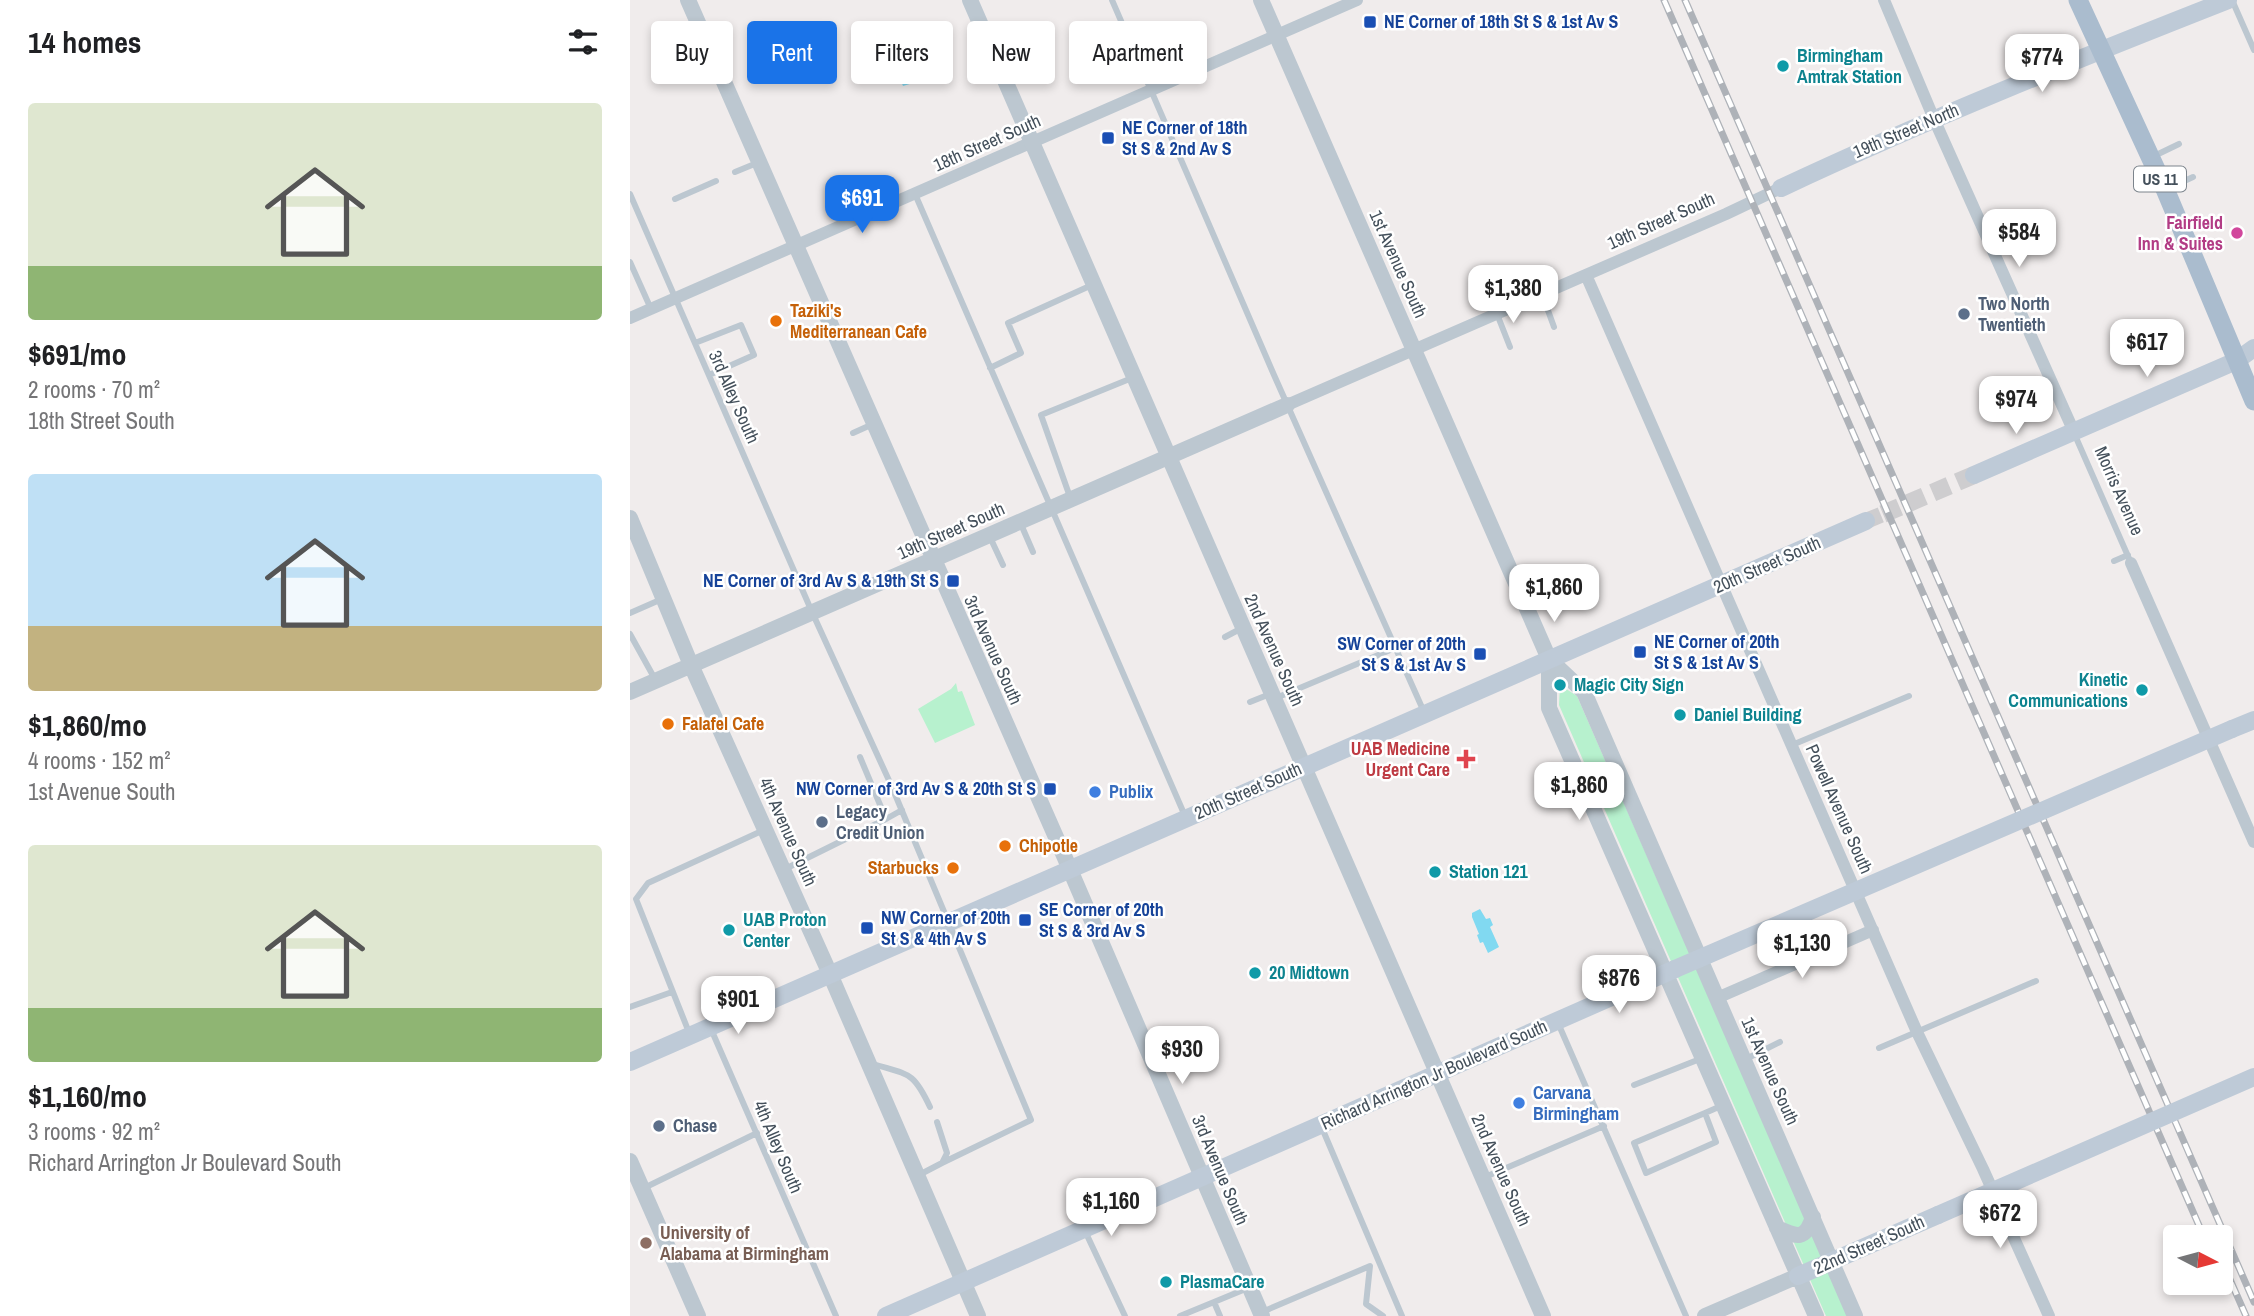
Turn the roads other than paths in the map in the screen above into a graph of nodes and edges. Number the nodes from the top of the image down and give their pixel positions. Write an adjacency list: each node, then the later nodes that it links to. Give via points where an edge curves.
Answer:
1 (688, 0): 17 (street, 3rd Avenue South)
2 (970, 0): 14 (street, 2nd Avenue South)
3 (1112, 0): 12 (lane)
4 (1261, 0): 9 (street, 1st Avenue South)
5 (1357, 0): 9 (street, 18th Street South)
6 (1884, 0): 13 (street, Morris Avenue)
7 (2078, 0): 10 (main road, US 11)
8 (2230, 0): 10 (main road, 19th Street North); 11 (lane)
9 (1276, 35): 12 (street, 18th Street South); 41 (street, 1st Avenue South)
10 (2099, 50): 13 (main road, 19th Street North); 16 (main road, US 11)
11 (2254, 50)
12 (1150, 91): 14 (street, 18th Street South); 47 (lane)
13 (1934, 119): 21 (main road, 19th Street North); 49 (street, Morris Avenue)
14 (1032, 142): 23 (street, 18th Street South); 31 (street, 2nd Avenue South)
15 (2179, 144): 16 (lane)
16 (2150, 158): 22 (main road, US 11)
17 (759, 163): 18 (lane); 28 (street, 3rd Avenue South)
18 (735, 172)
19 (2193, 177): 22 (lane)
20 (716, 181): 25 (lane)
21 (1781, 187): 30 (street, 19th Street South)
22 (2165, 189): 42 (main road, US 11)
23 (915, 193): 28 (street, 18th Street South); 43 (lane)
24 (630, 194): 27 (lane, 3rd Alley South)
25 (675, 198)
26 (649, 210): 27 (lane)
27 (639, 214): 33 (lane, 3rd Alley South)
28 (795, 246): 33 (street, 18th Street South); 48 (street, 3rd Avenue South)
29 (630, 262): 34 (lane)
30 (1586, 275): 32 (street, 19th Street South); 64 (street, Powell Avenue South)
31 (1094, 284): 43 (lane, via 1008,323 1021,353); 45 (street, 2nd Avenue South)
32 (1542, 294): 35 (street, 19th Street South); 37 (lane)
33 (676, 298): 34 (street, 18th Street South); 38 (lane, 3rd Alley South)
34 (651, 309): 36 (street, 18th Street South)
35 (1497, 314): 39 (lane); 41 (street, 19th Street South)
36 (630, 318)
37 (1554, 327)
38 (695, 343): 44 (lane, 3rd Alley South); 44 (lane, via 741,325 754,355)
39 (1510, 347)
40 (2254, 348): 42 (main road)
41 (1414, 350): 47 (street, 19th Street South); 72 (street, 1st Avenue South)
42 (2245, 360): 46 (main road, US 11); 49 (main road)
43 (990, 368): 54 (lane)
44 (709, 375): 66 (lane, 3rd Alley South)
45 (1134, 377): 51 (street, 2nd Avenue South); 53 (lane, via 1041,415)
46 (2254, 401)
47 (1287, 405): 51 (street, 19th Street South); 71 (lane)
48 (873, 424): 50 (lane); 61 (street, 3rd Avenue South)
49 (2074, 432): 52 (main road); 60 (lane, Morris Avenue)
50 (853, 433)
51 (1168, 457): 53 (street, 19th Street South); 68 (street, 2nd Avenue South)
52 (1974, 475)
53 (1071, 499): 54 (street, 19th Street South)
54 (1051, 508): 57 (street, 19th Street South); 86 (lane)
55 (630, 518): 65 (street, 4th Avenue South)
56 (1866, 521): 64 (main road, 20th Street South)
57 (1020, 522): 58 (street, 19th Street South); 59 (lane)
58 (989, 535): 61 (street, 19th Street South); 63 (lane)
59 (1033, 552)
60 (2129, 559): 62 (lane); 88 (street, Morris Avenue)
61 (933, 560): 66 (street, 19th Street South); 90 (street, 3rd Avenue South)
62 (2114, 561)
63 (1003, 565)
64 (1722, 585): 72 (main road, 20th Street South); 81 (street, Powell Avenue South)
65 (663, 598): 67 (lane); 73 (street, 4th Avenue South)
66 (812, 612): 73 (street, 19th Street South); 84 (lane, 3rd Alley South)
67 (630, 613)
68 (1242, 628): 70 (lane); 76 (street, 2nd Avenue South)
69 (630, 636): 74 (lane)
70 (1225, 637)
71 (1395, 648): 76 (lane); 79 (lane)
72 (1549, 659): 79 (main road, 20th Street South); 94 (street, 1st Avenue South, via 1549,708); 98 (street, 1st Avenue South, via 1584,692)
73 (691, 665): 74 (street, 19th Street South); 87 (street, 4th Avenue South)
74 (656, 681): 75 (street, 19th Street South)
75 (630, 692)
76 (1273, 696): 78 (lane); 83 (street, 2nd Avenue South)
77 (1909, 696): 81 (lane)
78 (1251, 702)
79 (1424, 714): 83 (main road, 20th Street South)
80 (2254, 720): 94 (main road, Richard Arrington Jr Boulevard South, bridge)
81 (1792, 745): 93 (street, Powell Avenue South)
82 (860, 757): 85 (lane)
83 (1304, 766): 86 (main road, 20th Street South); 110 (street, 2nd Avenue South)
84 (902, 810): 85 (lane); 92 (lane, 3rd Alley South)
85 (886, 818): 89 (lane)
86 (1186, 818): 90 (main road, 20th Street South)
87 (766, 829): 89 (street, 4th Avenue South); 91 (lane, via 649,883)
88 (2254, 842)
89 (783, 870): 95 (street, 4th Avenue South)
90 (1068, 870): 92 (main road, 20th Street South); 123 (street, 3rd Avenue South)
91 (633, 901): 97 (lane)
92 (948, 924): 95 (main road, 20th Street South); 121 (lane, 3rd Alley South, via 1031,1120)
93 (1873, 930): 98 (street); 102 (street, Powell Avenue South)
94 (1670, 972): 100 (main road, Richard Arrington Jr Boulevard South); 106 (street, 1st Avenue South)
95 (830, 974): 101 (main road, 20th Street South); 109 (street, 4th Avenue South)
96 (2036, 981): 102 (lane)
97 (671, 992): 99 (lane); 103 (lane)
98 (1717, 998): 107 (street, 1st Avenue South)
99 (630, 1007)
100 (1557, 1020): 110 (main road, Richard Arrington Jr Boulevard South); 118 (lane)
101 (710, 1027): 103 (main road, 20th Street South); 119 (lane, 4th Alley South)
102 (1917, 1032): 105 (lane); 150 (street, Powell Avenue South)
103 (690, 1035): 108 (main road, 20th Street South)
104 (1780, 1042): 107 (lane)
105 (1879, 1048)
106 (1702, 1058): 112 (lane); 113 (street, 1st Avenue South)
107 (1744, 1060): 126 (street, 1st Avenue South)
108 (630, 1062)
109 (868, 1063): 114 (lane, via 912,1076); 122 (street, 4th Avenue South)
110 (1437, 1073): 117 (main road, Richard Arrington Jr Boulevard South); 124 (street, 2nd Avenue South)
111 (2254, 1077): 129 (main road, 22nd Street South, bridge)
112 (1634, 1085)
113 (1723, 1106): 115 (lane); 127 (street, 1st Avenue South)
114 (930, 1107)
115 (1705, 1113): 115 (lane, via 1634,1143 1646,1173 1716,1142)
116 (937, 1122): 121 (lane, via 947,1153)
117 (1320, 1124): 123 (main road, Richard Arrington Jr Boulevard South); 144 (lane)
118 (1604, 1126): 124 (lane); 146 (lane)
119 (757, 1133): 125 (lane); 137 (lane, 4th Alley South)
120 (630, 1161): 125 (street)
121 (942, 1163): 122 (lane)
122 (916, 1176): 131 (street, 4th Avenue South)
123 (1202, 1177): 128 (main road, Richard Arrington Jr Boulevard South); 132 (street, 3rd Avenue South)
124 (1484, 1178): 145 (street, 2nd Avenue South)
125 (642, 1189): 136 (street)
126 (1813, 1217): 127 (street, via 1802,1235); 129 (street, 1st Avenue South)
127 (1777, 1228): 130 (street, 1st Avenue South)
128 (1085, 1229): 131 (main road, Richard Arrington Jr Boulevard South); 140 (lane)
129 (1832, 1261): 130 (main road, 22nd Street South); 149 (street, 1st Avenue South)
130 (1798, 1276): 147 (street, 22nd Street South); 148 (street, 1st Avenue South)
131 (962, 1283): 138 (main road, Richard Arrington Jr Boulevard South); 139 (street, 4th Avenue South)
132 (1250, 1287): 133 (lane); 135 (street, 3rd Avenue South)
133 (1214, 1302): 134 (lane); 142 (lane)
134 (1191, 1314): 141 (lane)
135 (1261, 1314): 143 (lane, via 1370,1266 1366,1304)
136 (698, 1316)
137 (836, 1316)
138 (886, 1316)
139 (978, 1316)
140 (1125, 1316)
141 (1180, 1316)
142 (1220, 1316)
143 (1383, 1316)
144 (1402, 1316)
145 (1544, 1316)
146 (1686, 1316)
147 (1705, 1316)
148 (1816, 1316)
149 (1855, 1316)
150 (2049, 1316)

